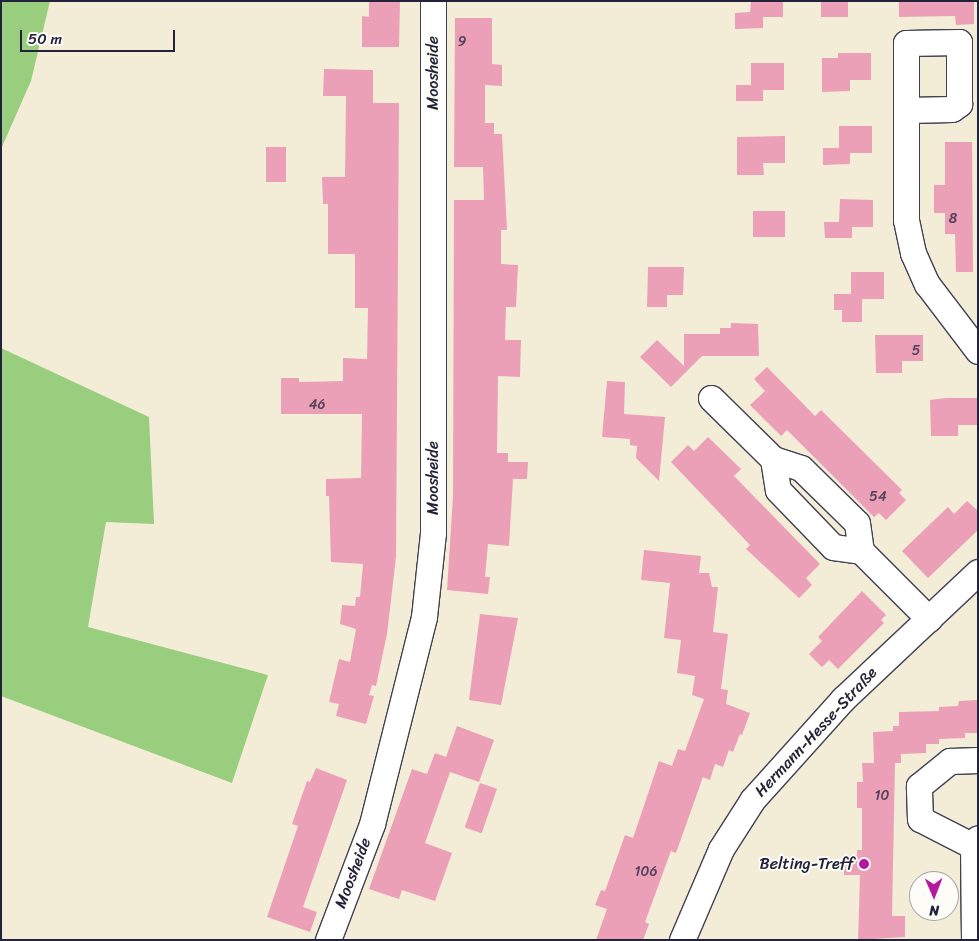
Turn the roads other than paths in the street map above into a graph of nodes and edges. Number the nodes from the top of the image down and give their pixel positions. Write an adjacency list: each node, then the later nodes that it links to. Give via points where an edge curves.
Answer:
1 (433, 1): 11 (street, Moosheide, via 433,533 424,617 372,824)
2 (907, 110): 3 (street, via 906,220 913,253 926,284)
3 (978, 351)
4 (710, 398): 5 (street)
5 (773, 459): 6 (street, via 801,468 857,523); 6 (street, via 778,490 833,547)
6 (861, 551): 8 (street)
7 (978, 572): 8 (street, Hermann-Hesse-Straße)
8 (929, 619): 12 (street, Hermann-Hesse-Straße, via 843,699 753,799 721,849)
9 (978, 760): 10 (street, via 950,761 919,786 920,819)
10 (975, 842): 13 (street)
11 (328, 940)
12 (682, 940)
13 (974, 940)

